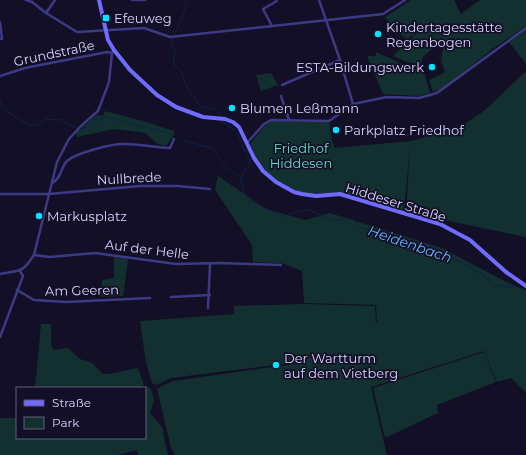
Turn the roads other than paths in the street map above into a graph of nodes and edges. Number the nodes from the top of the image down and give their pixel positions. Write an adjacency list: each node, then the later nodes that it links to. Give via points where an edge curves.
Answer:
1 (26, 0): 9 (street)
2 (55, 0): 9 (street)
3 (101, 0): 14 (main road, Hiddeser Straße)
4 (132, 0): 5 (street)
5 (145, 0)
6 (276, 0): 12 (street, via 263,9)
7 (319, 0): 10 (street)
8 (405, 0): 10 (street, via 383,14)
9 (46, 13): 14 (street, via 77,32)
10 (326, 20): 12 (street); 17 (street)
11 (0, 22): 15 (street)
12 (272, 26): 14 (street, via 175,37 144,28)
13 (526, 28): 21 (street, via 437,93 419,98 387,97)
14 (106, 30): 16 (main road, Hiddeser Straße)
15 (0, 39)
16 (113, 51): 18 (street, Grundstraße, via 58,60); 24 (main road, Hiddeser Straße, via 157,95 176,107 203,117 229,120 236,125); 25 (street, via 109,82 98,111 68,140 57,162)
17 (340, 60): 19 (street); 21 (street)
18 (0, 76)
19 (282, 85)
20 (280, 96): 22 (street)
21 (353, 104): 22 (street, via 329,121)
22 (289, 120): 24 (street, via 269,121)
23 (174, 139): 25 (street, via 170,148 122,144 86,152 67,161)
24 (247, 144): 34 (main road, Hiddeser Straße, via 263,171 294,192 311,196 340,194 440,224 470,240)
25 (52, 183): 28 (street)
26 (210, 189): 28 (street, Nullbrede, via 140,186)
27 (0, 194): 28 (street, Nullbrede)
28 (49, 194): 29 (street)
29 (34, 255): 30 (street, Auf der Helle, via 50,257 95,253 176,264); 32 (street)
30 (210, 264): 31 (street, Auf der Helle); 36 (street)
31 (281, 265)
32 (20, 271): 33 (street); 35 (street, via 23,276)
33 (0, 274)
34 (526, 286)
35 (17, 290): 38 (street, Am Geeren, via 34,300 66,302); 40 (street)
36 (210, 295): 37 (street); 39 (street)
37 (171, 297)
38 (150, 298)
39 (208, 308)
40 (1, 330): 41 (street)
41 (0, 337)

